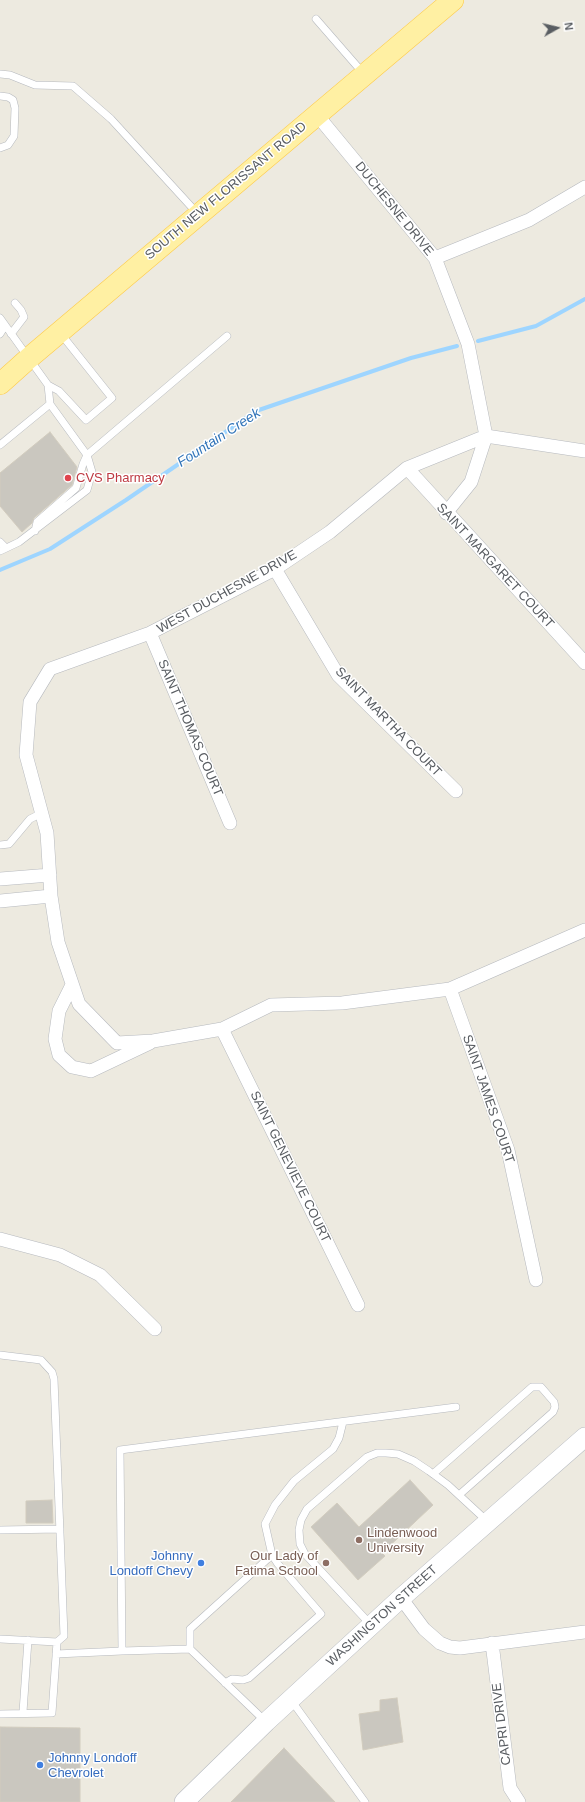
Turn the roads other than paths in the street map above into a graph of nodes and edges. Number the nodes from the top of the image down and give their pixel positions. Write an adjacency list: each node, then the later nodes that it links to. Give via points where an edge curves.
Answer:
1 (453, 0): 4 (main road, SOUTH NEW FLORISSANT ROAD)
2 (316, 19): 4 (lane)
3 (0, 74): 9 (lane, via 10,75 35,85 73,86 111,119)
4 (364, 75): 6 (main road, SOUTH NEW FLORISSANT ROAD)
5 (0, 96): 7 (lane, via 13,100 15,108 14,136 8,145)
6 (317, 115): 9 (main road, SOUTH NEW FLORISSANT ROAD); 10 (street, DUCHESNE DRIVE)
7 (0, 148)
8 (585, 187): 10 (street, via 529,220)
9 (198, 215): 14 (main road, SOUTH NEW FLORISSANT ROAD)
10 (435, 258): 22 (street, DUCHESNE DRIVE, via 468,344)
11 (15, 303): 16 (lane, via 24,316)
12 (0, 318): 13 (lane)
13 (3, 326): 15 (lane); 16 (lane)
14 (59, 332): 18 (main road, SOUTH NEW FLORISSANT ROAD); 20 (lane, via 112,398 86,420 59,391)
15 (0, 334)
16 (11, 334): 18 (lane)
17 (227, 336): 25 (lane)
18 (28, 358): 19 (main road, SOUTH NEW FLORISSANT ROAD); 20 (lane)
19 (0, 384)
20 (48, 385): 21 (lane)
21 (50, 404): 23 (lane); 25 (lane)
22 (486, 436): 24 (street); 26 (street, WEST DUCHESNE DRIVE); 27 (street, DUCHESNE DRIVE, via 471,482)
23 (0, 445)
24 (585, 450)
25 (87, 455): 28 (lane, via 76,488 37,522); 28 (lane, via 92,472 87,490)
26 (407, 468): 27 (street, SAINT MARGARET COURT); 31 (street, WEST DUCHESNE DRIVE, via 330,532)
27 (446, 513): 33 (street, SAINT MARGARET COURT)
28 (35, 531): 30 (lane)
29 (0, 542): 30 (lane)
30 (3, 550)
31 (275, 569): 32 (street, WEST DUCHESNE DRIVE); 34 (street, SAINT MARTHA COURT, via 338,675)
32 (150, 633): 35 (street, WEST DUCHESNE DRIVE, via 50,669 30,702 26,755); 36 (street, SAINT THOMAS COURT)
33 (585, 663)
34 (456, 791)
35 (42, 813): 37 (lane, via 30,819 10,844); 38 (street, via 47,833)
36 (230, 823)
37 (0, 845)
38 (50, 875): 39 (street); 40 (street)
39 (0, 879)
40 (51, 896): 41 (street); 43 (street, via 58,942)
41 (0, 901)
42 (585, 930): 44 (street)
43 (72, 985): 46 (street, via 79,1004 116,1043); 46 (street, via 59,1011 55,1039 59,1056 72,1066 91,1071)
44 (450, 989): 45 (street, via 342,1003 270,1005); 48 (street, SAINT JAMES COURT, via 508,1150)
45 (222, 1029): 46 (street); 49 (street, SAINT GENEVIEVE COURT)
46 (153, 1041)
47 (0, 1239): 50 (street, via 60,1255 100,1275)
48 (536, 1280)
49 (358, 1305)
50 (155, 1329)
51 (0, 1355): 58 (lane, via 41,1360 52,1372)
52 (456, 1407): 53 (lane)
53 (343, 1422): 60 (lane, via 333,1449 294,1481 275,1505 265,1524); 69 (lane, via 120,1450)
54 (585, 1437): 57 (main road, WASHINGTON STREET)
55 (433, 1474): 56 (lane); 56 (lane, via 532,1387 541,1387 554,1402 553,1412); 62 (lane, via 398,1454 377,1453 367,1457 325,1494 307,1510 301,1520 300,1544 305,1554)
56 (460, 1495): 57 (lane)
57 (487, 1521): 61 (main road, WASHINGTON STREET)
58 (60, 1529): 59 (lane); 66 (lane, via 64,1636)
59 (0, 1530)
60 (272, 1555): 68 (lane, via 190,1629); 71 (lane, via 321,1614 249,1678 232,1679)
61 (401, 1598): 62 (main road, WASHINGTON STREET); 67 (street, via 424,1629 440,1643 460,1648)
62 (371, 1625): 72 (main road, WASHINGTON STREET)
63 (585, 1632): 67 (street)
64 (0, 1639): 65 (lane)
65 (28, 1640): 66 (lane); 73 (lane)
66 (57, 1642): 70 (lane)
67 (492, 1644): 78 (street, CAPRI DRIVE, via 510,1788)
68 (190, 1649): 69 (lane); 71 (lane)
69 (122, 1651): 70 (lane)
70 (56, 1654): 73 (lane, via 52,1712)
71 (225, 1683): 75 (lane)
72 (291, 1700): 75 (main road, WASHINGTON STREET); 77 (lane)
73 (23, 1712): 74 (lane)
74 (0, 1714)
75 (266, 1722): 76 (main road, WASHINGTON STREET)
76 (184, 1802)
77 (365, 1802)
78 (519, 1802)

